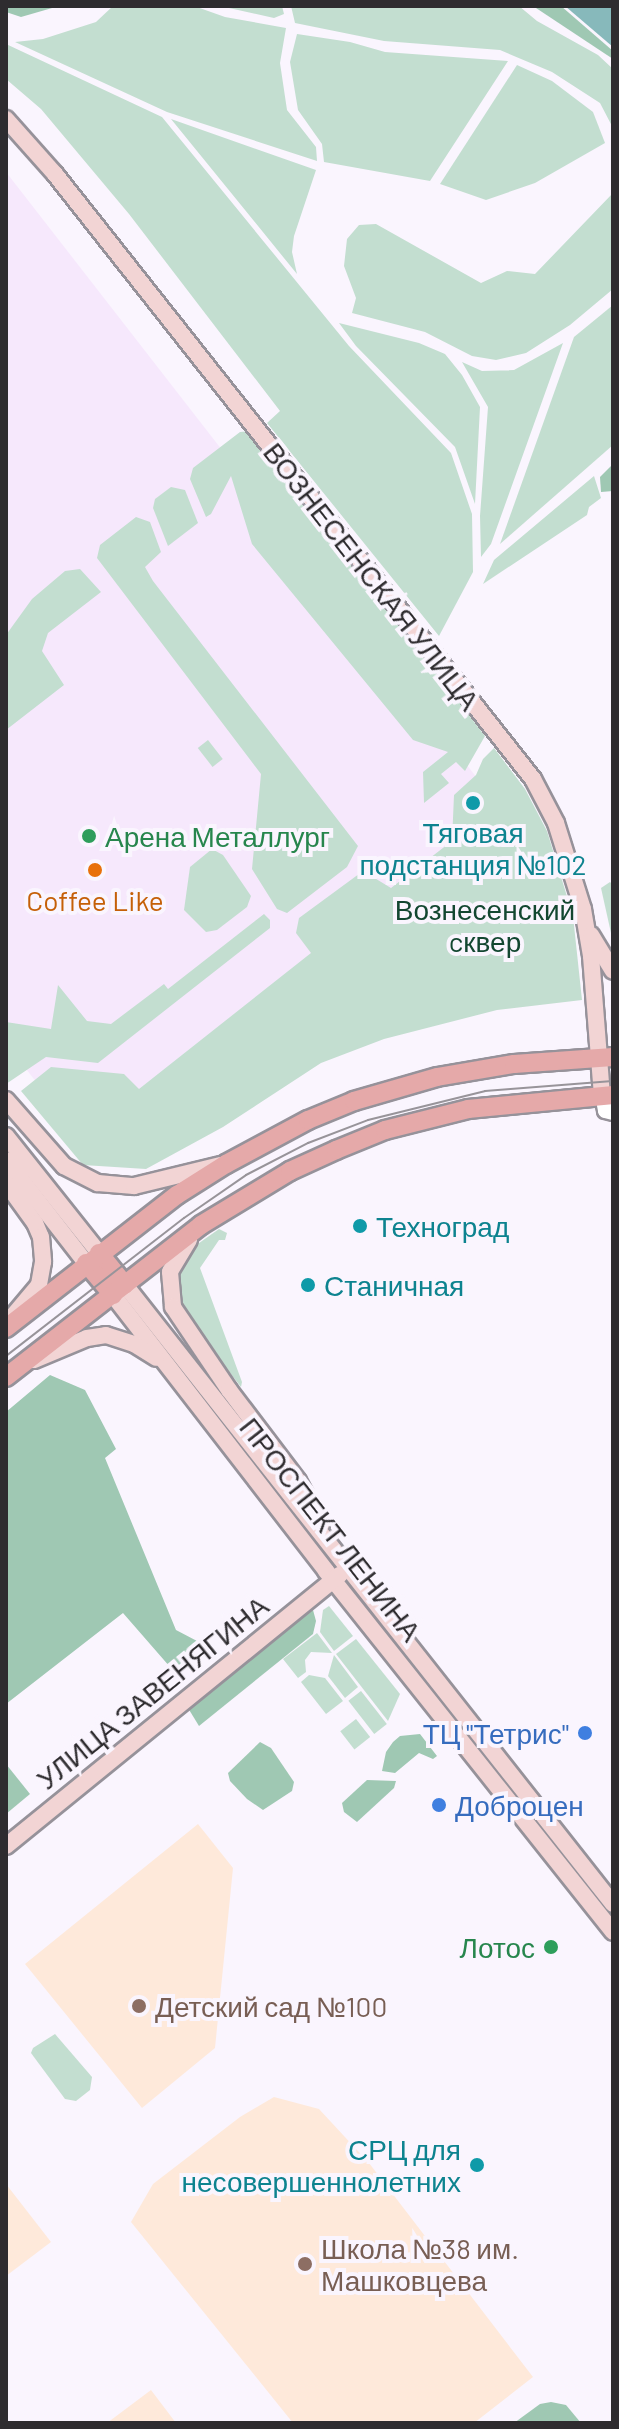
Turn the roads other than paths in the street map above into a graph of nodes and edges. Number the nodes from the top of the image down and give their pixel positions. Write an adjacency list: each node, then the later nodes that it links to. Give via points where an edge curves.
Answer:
1 (6, 119): 2 (main road, ВОЗНЕСЕНСКАЯ УЛИЦА, via 533,779 556,823)
2 (586, 927): 3 (main road); 4 (main road, ВОЗНЕСЕНСКАЯ УЛИЦА)
3 (613, 971)
4 (606, 1057): 5 (main road, ВОЗНЕСЕНСКАЯ УЛИЦА); 10 (main road, via 514,1064 402,1086 308,1120)
5 (608, 1095): 7 (street, via 605,1111); 12 (main road, via 481,1107 385,1130 290,1171)
6 (6, 1100): 10 (main road, via 64,1166 98,1183 134,1186)
7 (613, 1113)
8 (6, 1136): 13 (main road, ПРОСПЕКТ ЛЕНИНА)
9 (6, 1160): 13 (main road, ПРОСПЕКТ ЛЕНИНА)
10 (226, 1164): 13 (main road)
11 (6, 1183): 15 (main road, via 41,1237 43,1272 39,1285)
12 (201, 1225): 14 (main road); 18 (main road, ПРОСПЕКТ ЛЕНИНА, via 170,1272 173,1307 298,1481)
13 (92, 1258): 14 (main road, ПРОСПЕКТ ЛЕНИНА); 15 (main road)
14 (119, 1290): 16 (main road); 17 (main road, ПРОСПЕКТ ЛЕНИНА); 18 (main road, ПРОСПЕКТ ЛЕНИНА)
15 (6, 1326)
16 (14, 1371): 17 (main road, via 87,1338 106,1335 134,1344)
17 (178, 1376): 19 (main road, ПРОСПЕКТ ЛЕНИНА)
18 (333, 1551): 19 (main road, ПРОСПЕКТ ЛЕНИНА)
19 (340, 1575): 20 (main road, УЛИЦА ЗАВЕНЯГИНА); 21 (main road, ПРОСПЕКТ ЛЕНИНА); 22 (main road, ПРОСПЕКТ ЛЕНИНА)
20 (6, 1846)
21 (613, 1904)
22 (613, 1932)

